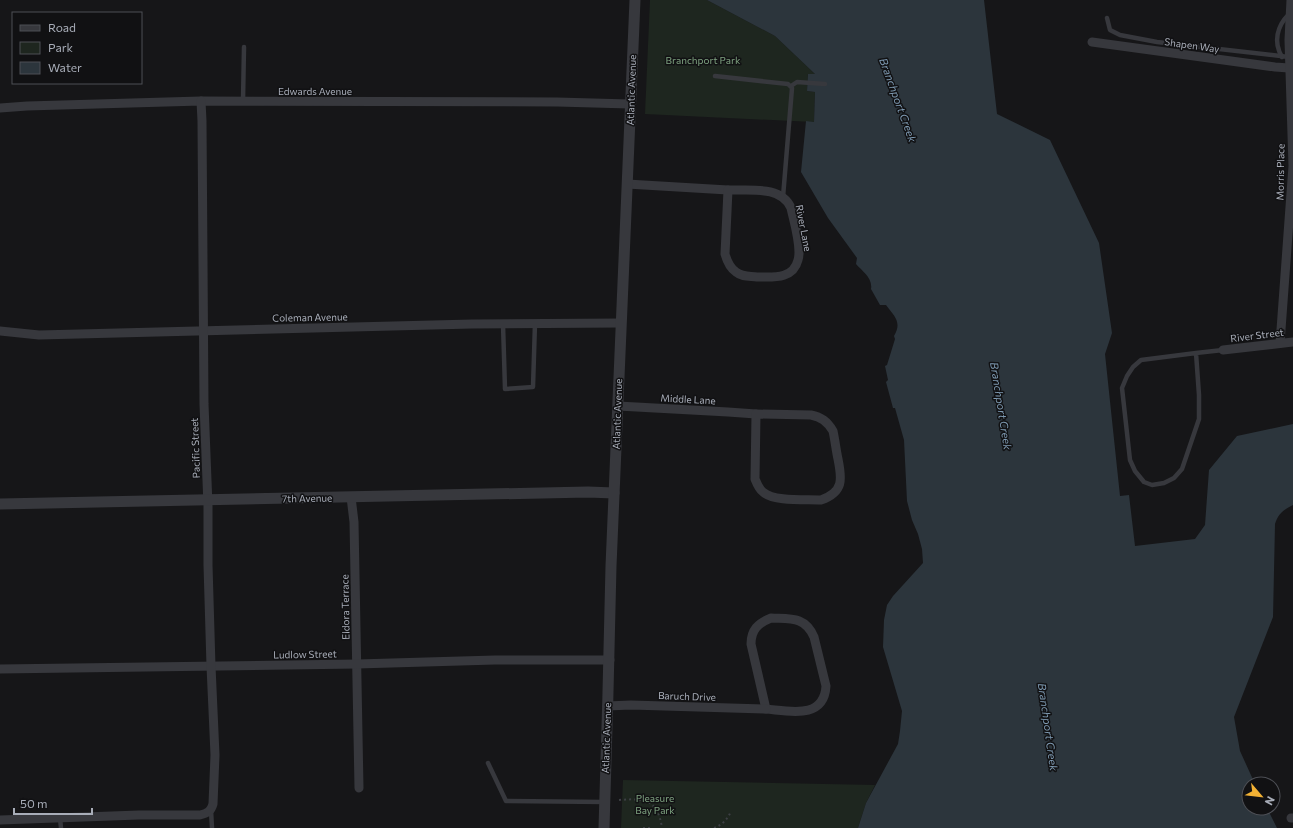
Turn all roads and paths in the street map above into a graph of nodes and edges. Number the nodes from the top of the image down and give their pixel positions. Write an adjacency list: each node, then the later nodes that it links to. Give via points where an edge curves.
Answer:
1 (635, 0): 13 (street, Atlantic Avenue)
2 (1291, 0): 6 (street, Morris Place)
3 (1107, 18): 6 (lane, via 1110,30 1120,36)
4 (1092, 42): 7 (street, Shapen Way)
5 (244, 47): 12 (lane)
6 (1286, 57): 7 (street, Morris Place)
7 (1289, 68): 15 (street, Morris Place)
8 (715, 76): 10 (lane)
9 (825, 84): 10 (lane, via 796,82)
10 (791, 86): 18 (lane)
11 (201, 101): 12 (street, Edwards Avenue); 14 (street, Edwards Avenue); 23 (street, Pacific Street)
12 (243, 102): 13 (street, Edwards Avenue)
13 (630, 104): 16 (street, Atlantic Avenue)
14 (0, 108)
15 (1293, 154): 25 (street, Morris Place)
16 (627, 184): 17 (street, River Lane); 19 (street, Atlantic Avenue)
17 (728, 190): 18 (street, River Lane, via 772,192); 18 (street, River Lane, via 725,254 731,268 743,276 778,278 795,268 800,252 791,208)
18 (783, 197)
19 (621, 323): 21 (street, Coleman Avenue); 28 (street, Atlantic Avenue)
20 (503, 324): 21 (street, Coleman Avenue); 21 (lane, via 505,388 533,387); 23 (street, Coleman Avenue)
21 (535, 324)
22 (0, 330): 23 (street, Coleman Avenue, via 39,335)
23 (204, 331): 32 (street, Pacific Street)
24 (1293, 342): 25 (street, River Street)
25 (1280, 343): 26 (street, River Street)
26 (1223, 350): 27 (lane)
27 (1196, 353): 27 (lane, via 1141,360 1133,367 1122,388 1130,460 1144,482 1152,485 1174,478 1182,469 1199,419)
28 (618, 406): 29 (street, Middle Lane); 30 (street, Atlantic Avenue)
29 (756, 414): 29 (street, Middle Lane, via 811,415 818,416 829,424 833,431 841,476 834,493 821,500 774,498 763,493 755,479)
30 (614, 493): 31 (street, 7th Avenue); 34 (street, Atlantic Avenue)
31 (351, 497): 32 (street, 7th Avenue); 35 (street, Eldora Terrace, via 354,522)
32 (208, 500): 33 (street, 7th Avenue); 36 (street, Pacific Street)
33 (0, 504)
34 (610, 660): 35 (street, Ludlow Street); 38 (street, Atlantic Avenue)
35 (357, 664): 36 (street, Ludlow Street); 41 (street, Eldora Terrace)
36 (211, 666): 37 (street, Ludlow Street); 44 (street, Pacific Street, via 215,755)
37 (0, 669)
38 (607, 706): 39 (street, Baruch Drive); 43 (street, Atlantic Avenue)
39 (766, 709): 39 (street, Baruch Drive, via 805,712 818,706 824,697 826,686 814,637 806,625 795,619 771,618 762,621 753,630 750,644)
40 (488, 763): 43 (lane, via 506,801)
41 (359, 788)
42 (618, 800): 53 (path, via 636,799 654,805)
43 (605, 802): 50 (street, Atlantic Avenue)
44 (211, 810): 46 (street, via 200,815); 49 (lane)
45 (731, 811): 54 (path, via 724,822)
46 (60, 818): 47 (street); 48 (lane)
47 (0, 820)
48 (61, 828)
49 (212, 828)
50 (604, 828)
51 (643, 828): 52 (path)
52 (652, 828)
53 (662, 828)
54 (716, 828)

